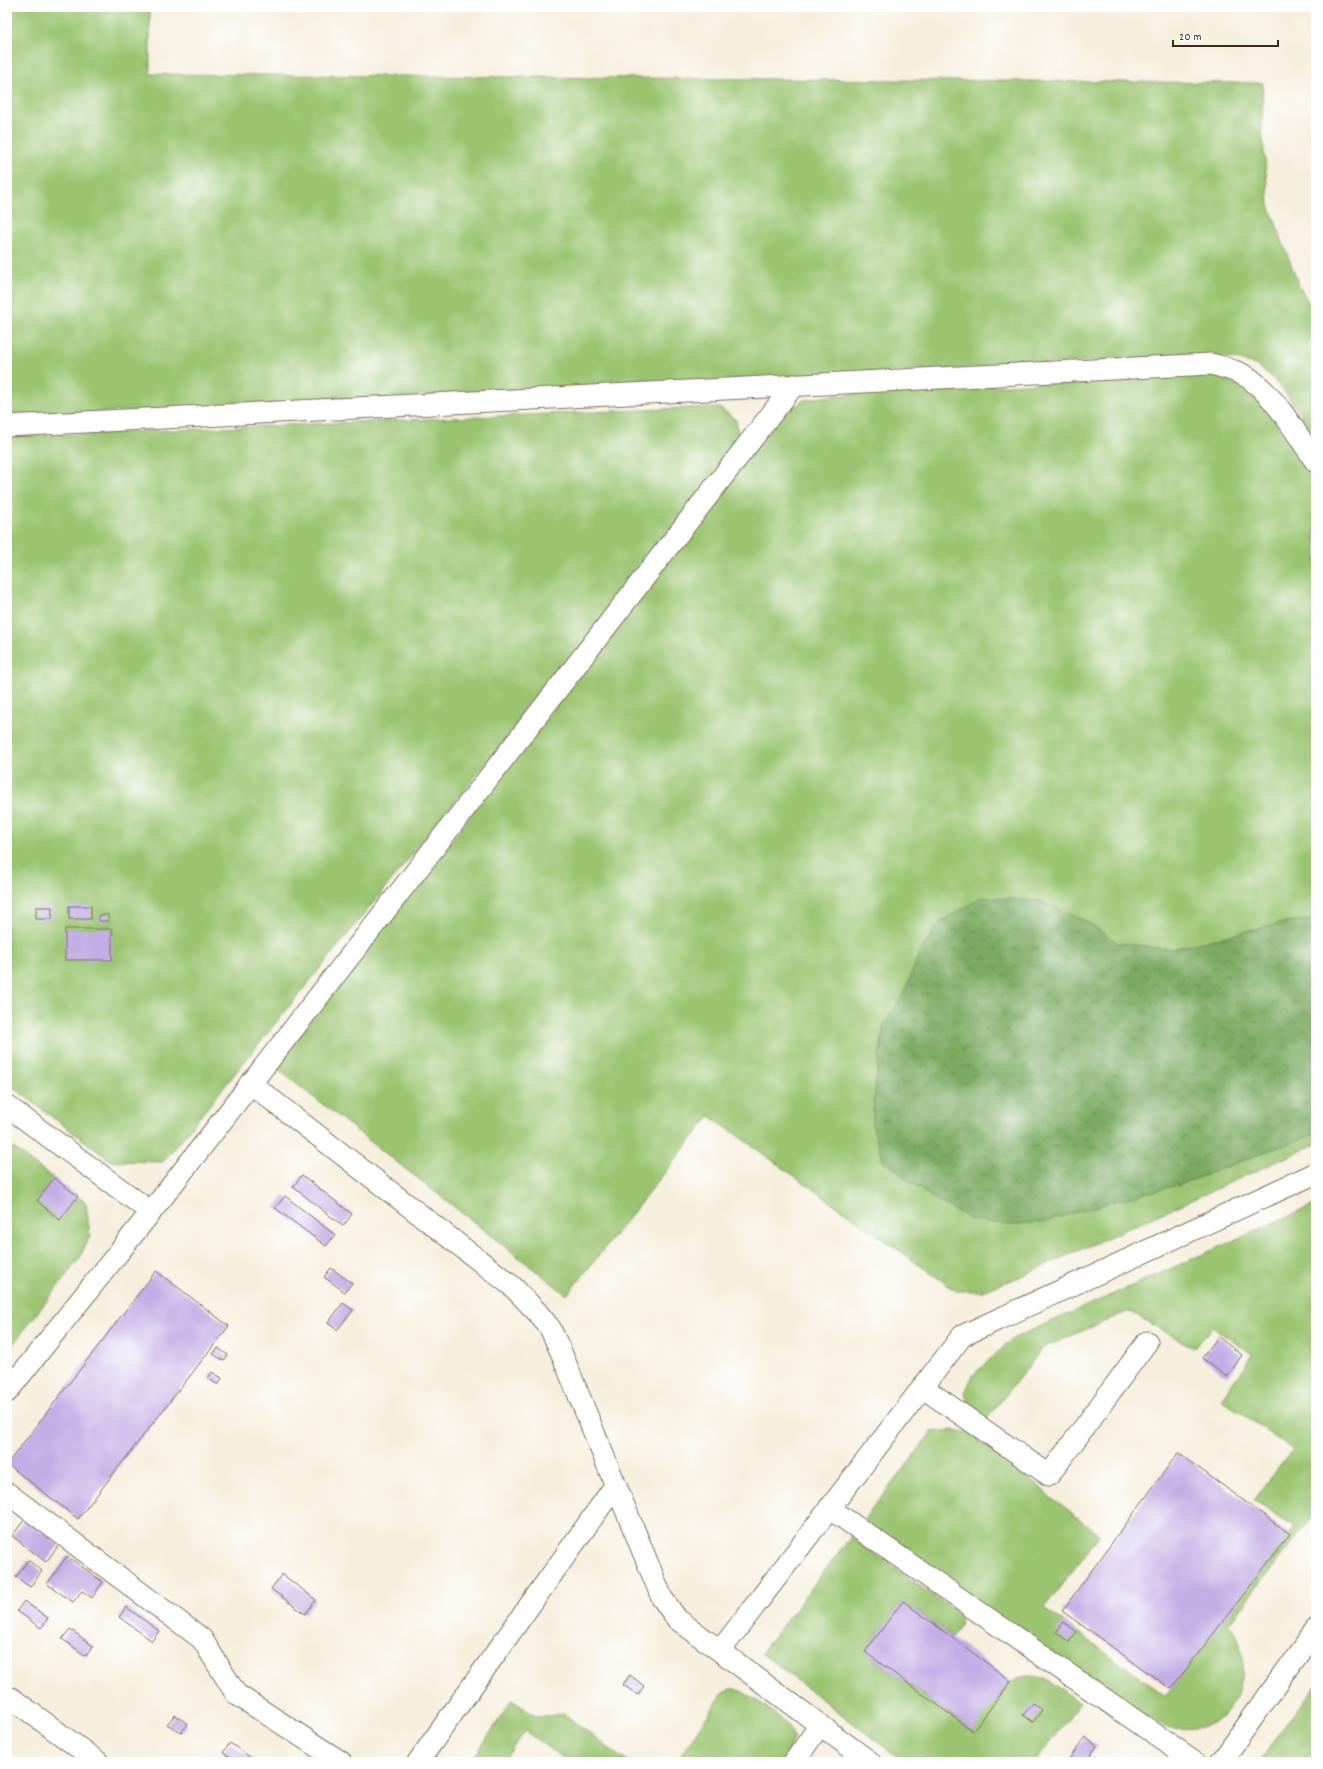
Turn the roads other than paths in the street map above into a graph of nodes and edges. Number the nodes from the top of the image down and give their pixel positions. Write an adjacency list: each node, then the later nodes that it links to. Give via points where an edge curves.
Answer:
1 (794, 385): 2 (lane); 3 (lane, via 1211,364 1253,381 1272,400); 4 (lane)
2 (7, 426)
3 (1316, 462)
4 (250, 1084): 7 (lane); 11 (lane, via 512,1286 538,1312 553,1334)
5 (7, 1106): 7 (lane)
6 (1316, 1173): 9 (lane, via 962,1336)
7 (151, 1212): 10 (lane)
8 (1146, 1342): 9 (lane, via 1049,1475)
9 (922, 1387): 13 (lane)
10 (7, 1392)
11 (615, 1486): 15 (lane, via 662,1598 677,1619); 20 (lane)
12 (7, 1493): 19 (lane, via 202,1639 236,1694)
13 (830, 1508): 15 (lane); 23 (lane)
14 (1316, 1629): 24 (lane)
15 (720, 1651): 17 (lane)
16 (7, 1703): 18 (lane, via 11,1698)
17 (820, 1725): 21 (lane); 22 (lane)
18 (98, 1762)
19 (341, 1762)
20 (418, 1762)
21 (794, 1762)
22 (870, 1762)
23 (1195, 1762)
24 (1221, 1762)

